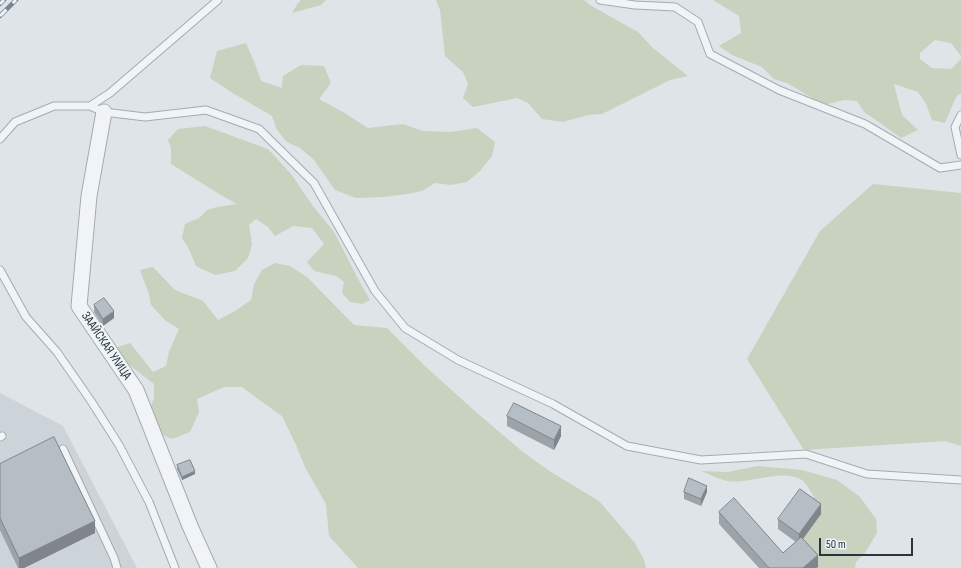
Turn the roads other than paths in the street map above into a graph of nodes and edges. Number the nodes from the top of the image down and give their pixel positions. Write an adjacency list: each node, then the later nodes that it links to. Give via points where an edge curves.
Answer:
1 (218, 0): 3 (lane, via 110,93)
2 (600, 0): 8 (lane, via 675,7 698,22 710,54 779,90 865,124 940,168)
3 (90, 106): 4 (lane); 6 (lane, via 54,106 15,122)
4 (104, 112): 11 (lane, via 145,117 206,110 259,129 314,183 375,291 406,328 458,360 553,404 627,446 701,460 806,454 867,474); 14 (street, ЗААЙСКАЯ УЛИЦА, via 89,196 79,306 136,390)
5 (961, 115): 7 (lane, via 955,127)
6 (0, 139)
7 (961, 155)
8 (961, 165)
9 (0, 270): 13 (lane, via 26,317 57,352 119,444 149,502)
10 (63, 449): 12 (lane)
11 (961, 480)
12 (117, 568)
13 (175, 568)
14 (209, 568)

